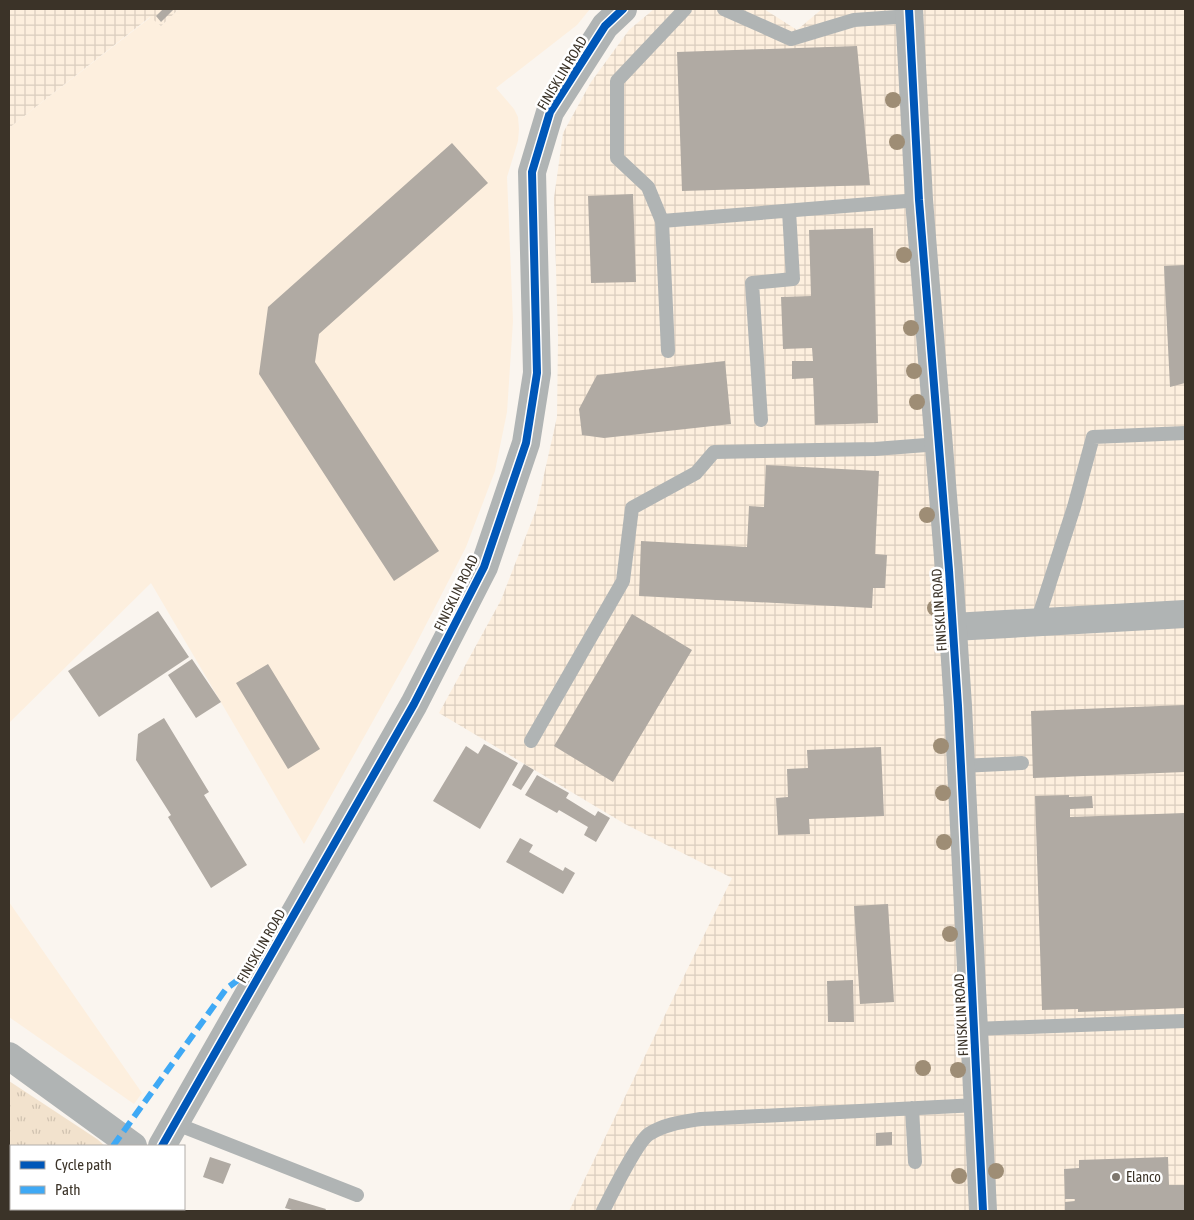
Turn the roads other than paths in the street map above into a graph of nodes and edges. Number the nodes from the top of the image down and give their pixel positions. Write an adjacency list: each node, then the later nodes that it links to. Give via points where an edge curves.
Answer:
1 (623, 9): 23 (street, FINISKLIN ROAD, via 605,26 550,112 532,172 537,373 526,443 484,567 381,762)
2 (685, 9): 7 (lane, via 616,81 617,158 648,188)
3 (724, 9): 4 (lane, via 791,39 854,20)
4 (910, 13): 5 (street, FINISKLIN ROAD)
5 (920, 200): 6 (lane); 11 (street, FINISKLIN ROAD)
6 (789, 211): 7 (lane); 9 (lane, via 793,279 752,283)
7 (662, 221): 8 (lane)
8 (668, 352)
9 (760, 420)
10 (1185, 433): 13 (lane, via 1093,437)
11 (939, 444): 14 (street, FINISKLIN ROAD); 15 (lane, via 875,449 714,452 696,473 632,508 623,581)
12 (1185, 614): 13 (street)
13 (1037, 622): 14 (street)
14 (953, 627): 17 (street, FINISKLIN ROAD)
15 (531, 742)
16 (1022, 763): 17 (lane)
17 (961, 766): 19 (street, FINISKLIN ROAD)
18 (1185, 1021): 19 (lane)
19 (974, 1029): 21 (street, FINISKLIN ROAD)
20 (9, 1056): 24 (street)
21 (977, 1104): 22 (lane); 28 (street, FINISKLIN ROAD)
22 (912, 1108): 25 (lane); 27 (lane, via 701,1119 669,1124 647,1135)
23 (168, 1135): 26 (lane)
24 (132, 1145)
25 (915, 1162)
26 (357, 1196)
27 (603, 1211)
28 (983, 1211)

